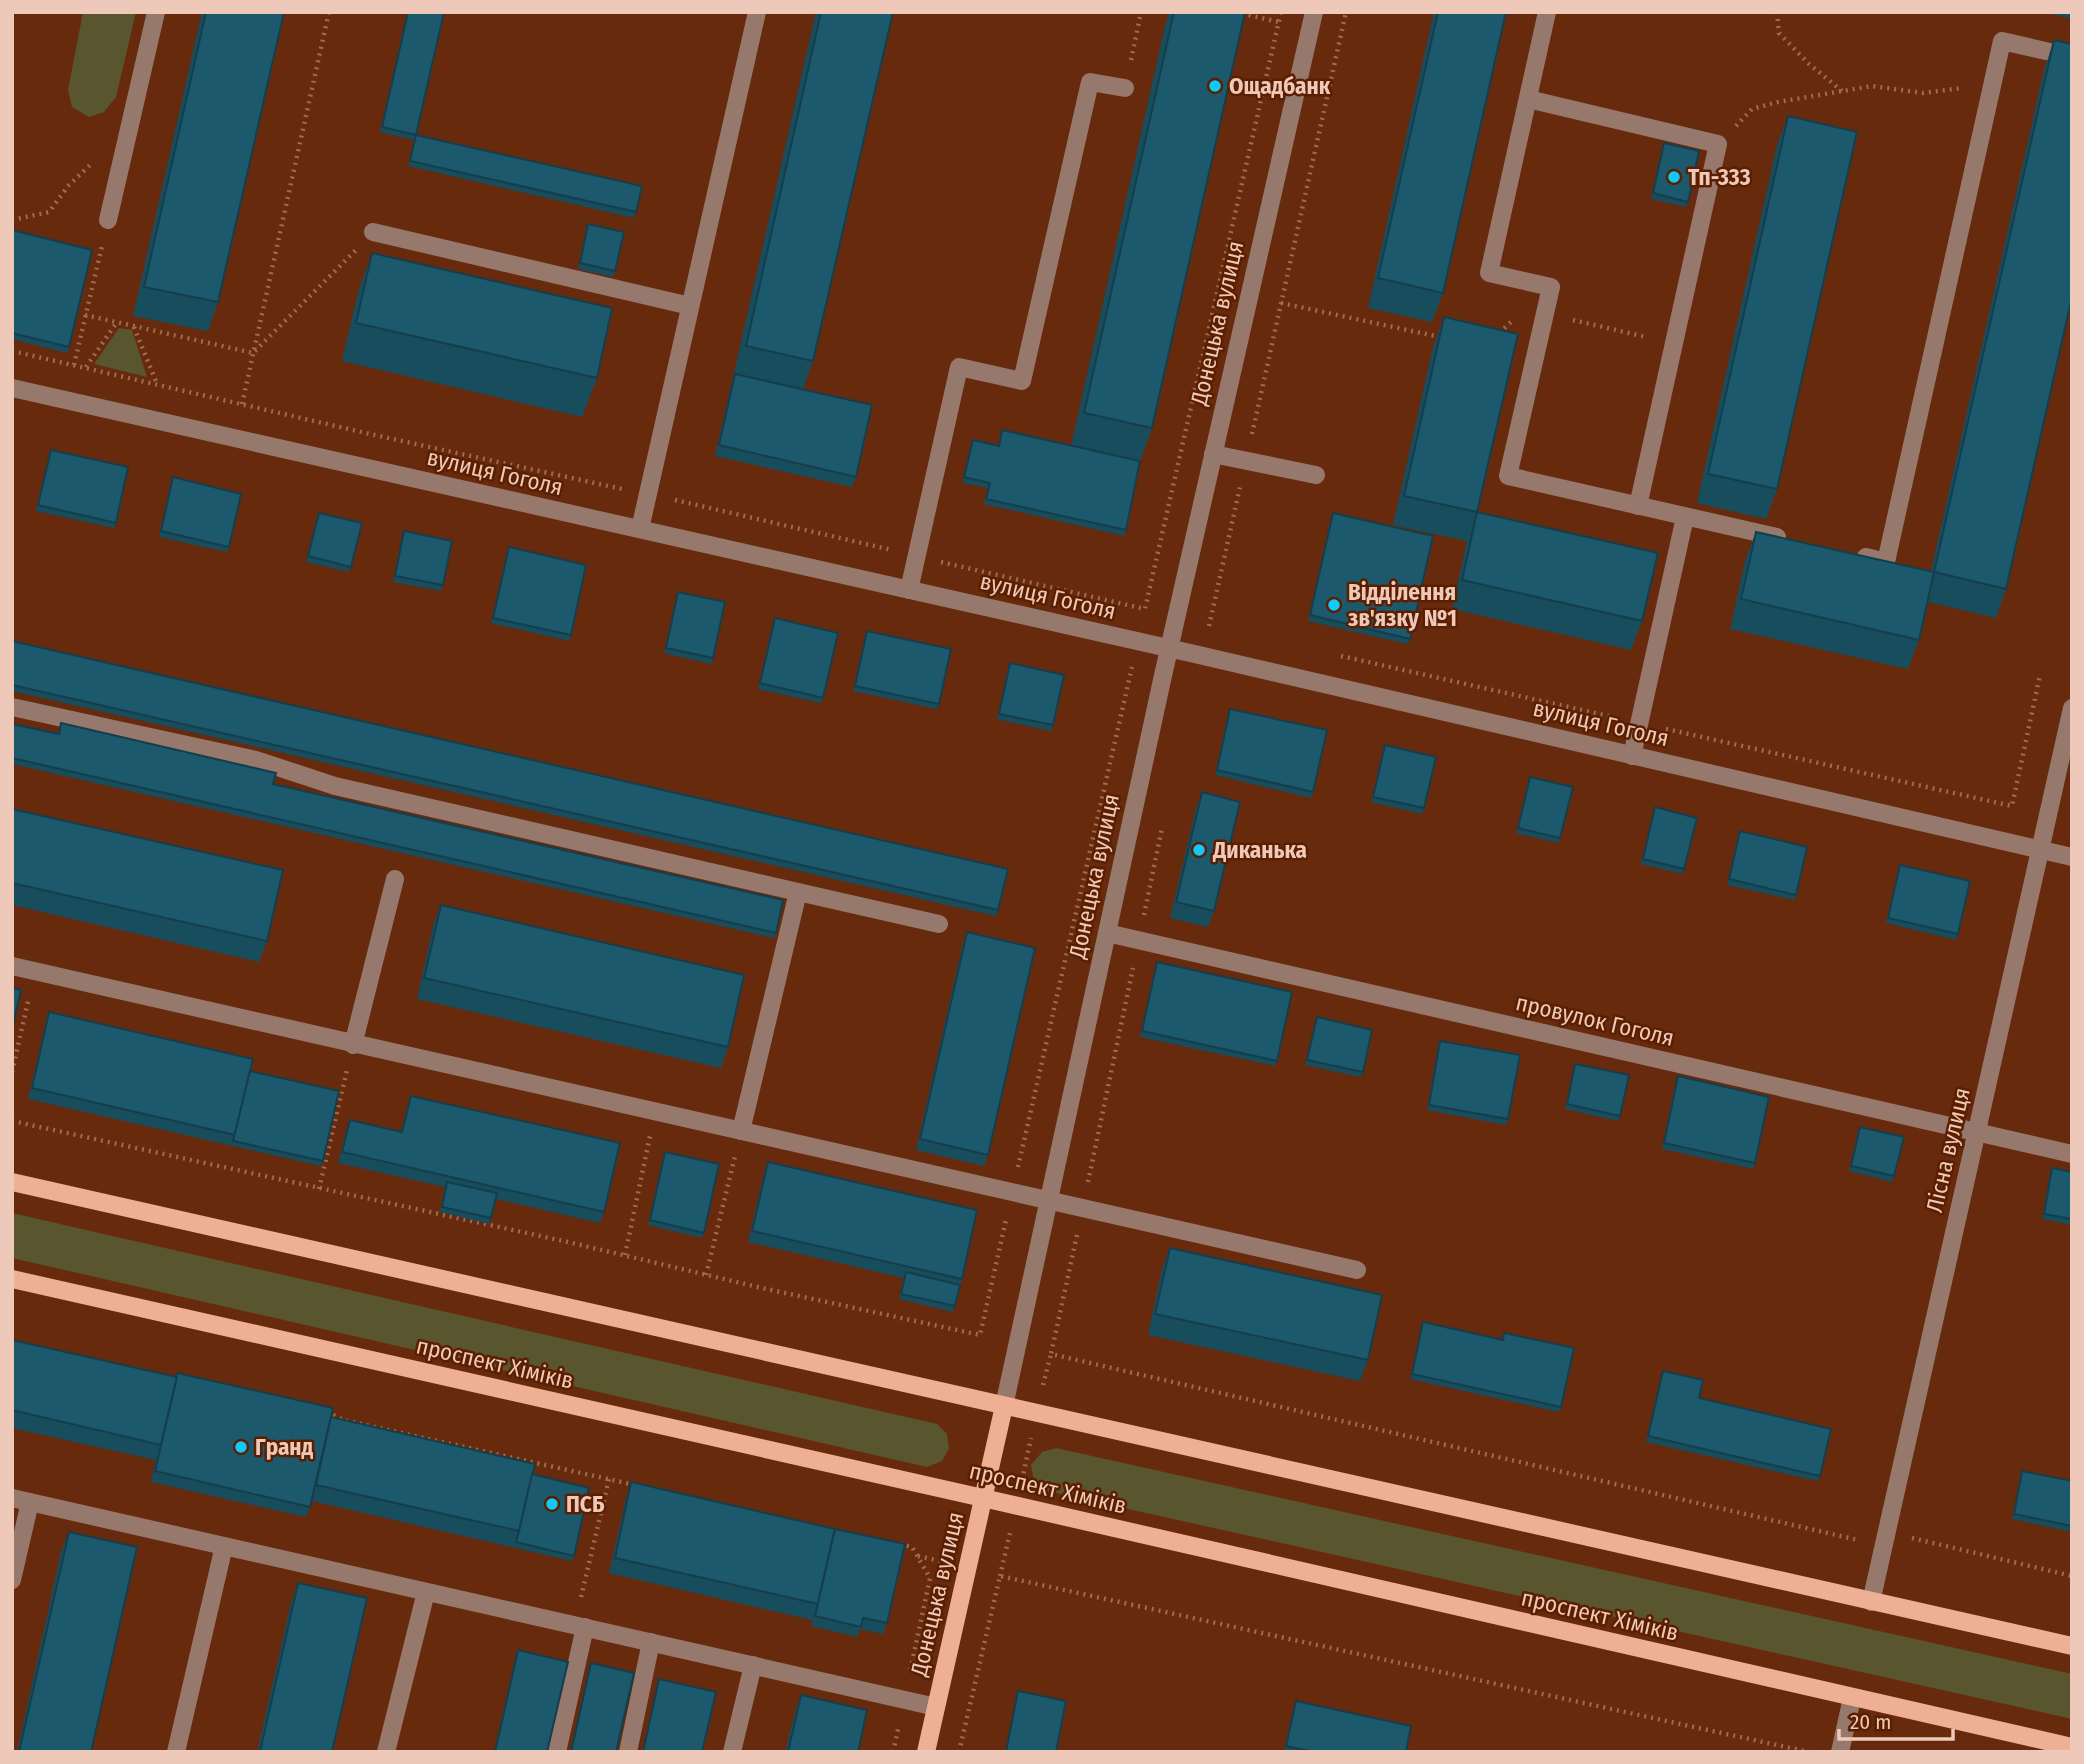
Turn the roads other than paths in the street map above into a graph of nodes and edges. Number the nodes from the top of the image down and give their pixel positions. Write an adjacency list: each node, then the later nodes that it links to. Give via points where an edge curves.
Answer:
1 (156, 12): 8 (street)
2 (757, 12): 10 (street)
3 (1314, 12): 12 (street, Донецька вулиця)
4 (1548, 12): 7 (street)
5 (2072, 57): 18 (street, via 2001,41 1886,562)
6 (1125, 88): 19 (street, via 1090,82 1022,381 959,367)
7 (1528, 99): 14 (street, via 1718,145); 14 (street, via 1489,273 1550,287 1508,476)
8 (108, 220)
9 (373, 232): 10 (street)
10 (690, 306): 16 (street)
11 (12, 387): 16 (street, вулиця Гоголя)
12 (1213, 454): 13 (street); 20 (street, Донецька вулиця)
13 (1316, 475)
14 (1638, 506): 15 (street)
15 (1685, 517): 17 (street); 23 (street)
16 (640, 529): 19 (street, вулиця Гоголя)
17 (1793, 541)
18 (1846, 553)
19 (909, 590): 20 (street, вулиця Гоголя)
20 (1168, 649): 23 (street, вулиця Гоголя); 29 (street, Донецька вулиця)
21 (12, 707): 27 (street, via 256,760 334,786)
22 (2072, 708): 24 (street, Лісна вулиця)
23 (1632, 756): 24 (street, вулиця Гоголя)
24 (2040, 850): 25 (street, вулиця Гоголя); 33 (street, Лісна вулиця)
25 (2072, 857)
26 (395, 879): 31 (street)
27 (797, 892): 28 (street); 32 (street)
28 (939, 924)
29 (1107, 933): 33 (street, провулок Гоголя); 36 (street, Донецька вулиця)
30 (12, 966): 31 (street)
31 (353, 1045): 32 (street)
32 (741, 1132): 36 (street)
33 (1977, 1132): 34 (street, провулок Гоголя); 46 (street, Лісна вулиця)
34 (2072, 1154)
35 (12, 1182): 39 (main road)
36 (1049, 1200): 37 (street); 39 (street, Донецька вулиця)
37 (1357, 1270)
38 (12, 1279): 41 (main road, проспект Хіміків)
39 (1004, 1406): 41 (main road, Донецька вулиця); 46 (main road)
40 (12, 1498): 42 (street)
41 (984, 1498): 51 (main road, проспект Хіміків); 52 (main road, Донецька вулиця)
42 (30, 1502): 43 (street); 44 (street)
43 (224, 1546): 45 (street); 54 (street)
44 (12, 1580)
45 (426, 1592): 47 (street); 55 (street)
46 (1871, 1602): 49 (main road)
47 (580, 1626): 48 (street); 56 (street)
48 (651, 1642): 50 (street); 57 (street)
49 (2072, 1646)
50 (753, 1665): 52 (street); 58 (street)
51 (1852, 1698): 53 (main road, проспект Хіміків); 60 (street)
52 (936, 1707): 59 (main road, Донецька вулиця)
53 (2072, 1747)
54 (176, 1752)
55 (386, 1752)
56 (557, 1752)
57 (628, 1752)
58 (732, 1752)
59 (926, 1752)
60 (1839, 1752)

